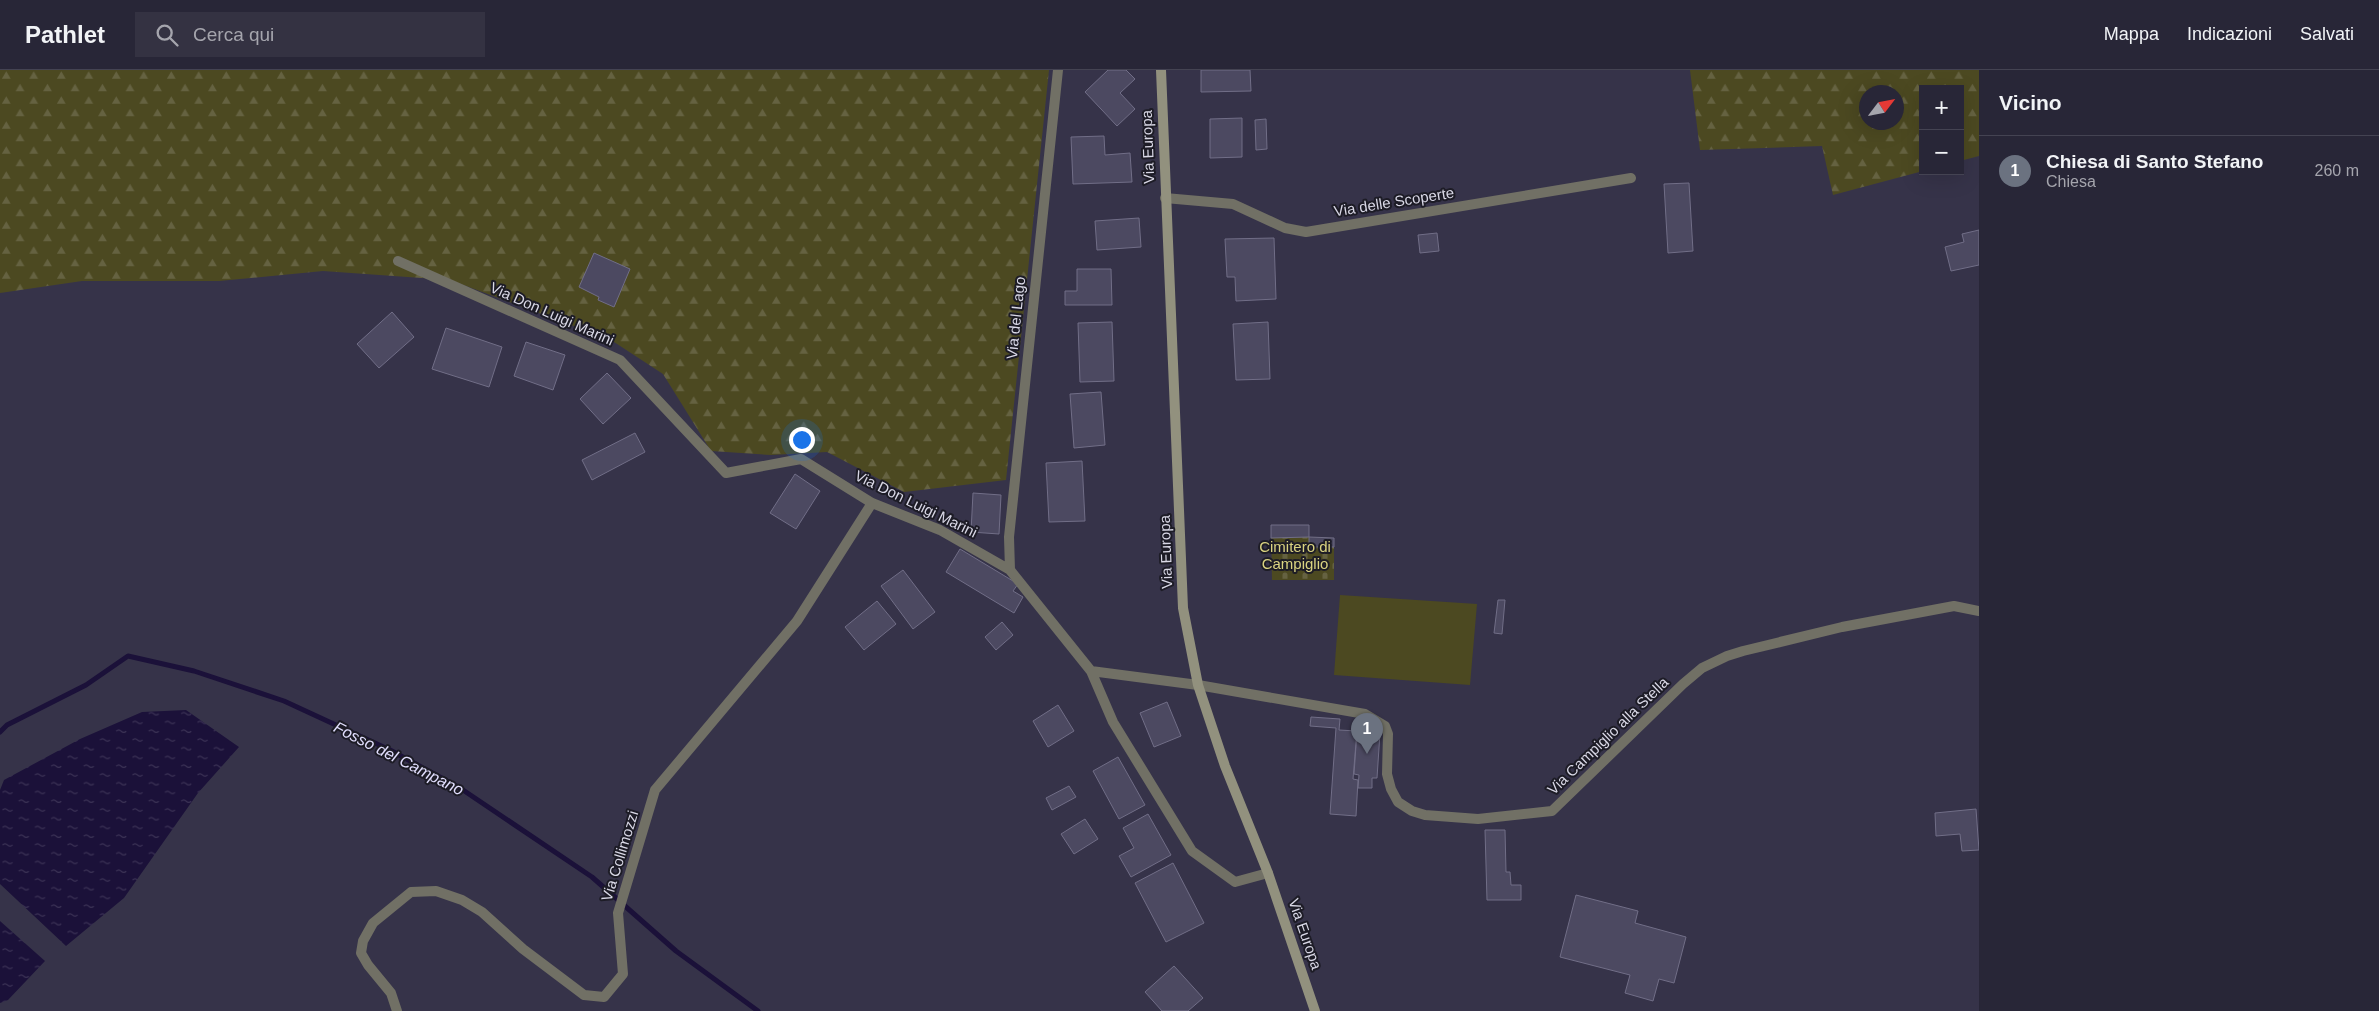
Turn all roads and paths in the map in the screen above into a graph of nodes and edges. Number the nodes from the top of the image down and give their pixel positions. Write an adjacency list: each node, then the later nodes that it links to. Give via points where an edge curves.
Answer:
1 (1058, 70): 7 (street, Via del Lago, via 1009,537)
2 (1161, 70): 4 (main road, Via Europa)
3 (1631, 178): 4 (street, Via delle Scoperte, via 1306,232 1285,228 1233,204)
4 (1165, 198): 10 (main road, Via Europa, via 1183,608)
5 (398, 261): 6 (street, Via Don Luigi Marini, via 620,360 726,473 801,459)
6 (872, 503): 7 (street, Via Don Luigi Marini, via 940,530); 12 (street, Via Collimozzi, via 797,621 655,790 618,913 623,974 604,997 584,995 523,949 482,912 462,900 436,891 411,892 373,923 363,940 361,953 391,993)
7 (1010, 570): 9 (street, Via Don Luigi Marini)
8 (1979, 611): 10 (street, Via Campiglio alla Stella, via 1954,606 1842,627 1727,656 1702,668 1683,684 1552,811 1478,820 1425,815 1398,802 1387,774 1388,734 1385,726 1364,714)
9 (1091, 671): 10 (street); 11 (street, Via Don Luigi Marini, via 1113,722 1192,852 1235,882)
10 (1198, 685): 11 (main road, Via Europa, via 1225,766)
11 (1268, 872): 13 (main road, Via Europa)
12 (397, 1011)
13 (1315, 1011)

